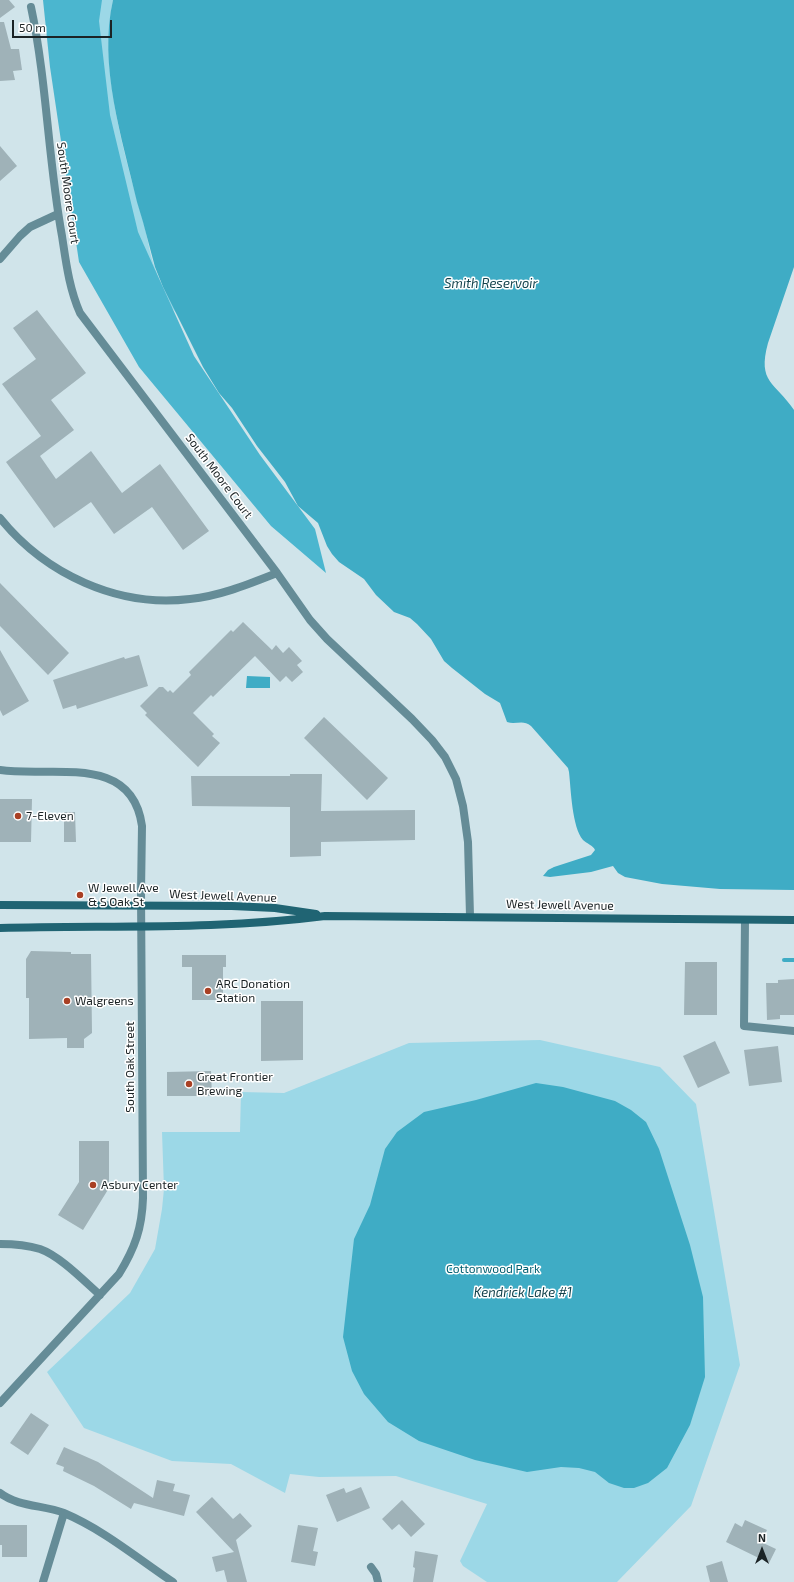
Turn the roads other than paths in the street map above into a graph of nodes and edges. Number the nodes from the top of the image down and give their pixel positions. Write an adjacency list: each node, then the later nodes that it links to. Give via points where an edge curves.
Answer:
1 (31, 7): 2 (street, South Moore Court)
2 (58, 214): 3 (street, via 30,227); 5 (street, South Moore Court, via 69,281 80,313)
3 (0, 259)
4 (0, 518): 5 (street, via 24,543 55,567 82,582 122,596 153,600 191,599 230,590)
5 (277, 573): 10 (street, South Moore Court, via 317,628 412,718 445,757 456,779 463,806 468,842)
6 (0, 770): 8 (street, South Oak Street, via 76,772 114,780 123,786 131,795 141,816)
7 (0, 905): 8 (main road, West Jewell Avenue)
8 (141, 906): 9 (main road, West Jewell Avenue, via 258,907); 13 (street, South Oak Street)
9 (325, 916): 10 (main road, West Jewell Avenue); 13 (main road, West Jewell Avenue, via 264,923)
10 (470, 916): 11 (main road, West Jewell Avenue)
11 (745, 920): 12 (main road, West Jewell Avenue); 15 (street, via 744,1026)
12 (794, 920)
13 (141, 927): 14 (main road, West Jewell Avenue); 17 (street, South Oak Street, via 142,1214 137,1240 130,1256 119,1274)
14 (0, 928)
15 (794, 1031)
16 (0, 1244): 17 (street, via 42,1250 69,1268)
17 (100, 1295): 18 (street, South Oak Street)
18 (0, 1403)
19 (0, 1493): 20 (street, via 16,1502)
20 (64, 1513): 22 (street, via 109,1538); 23 (street)
21 (371, 1567): 25 (street)
22 (163, 1579): 24 (street)
23 (44, 1582)
24 (173, 1582)
25 (378, 1582)

